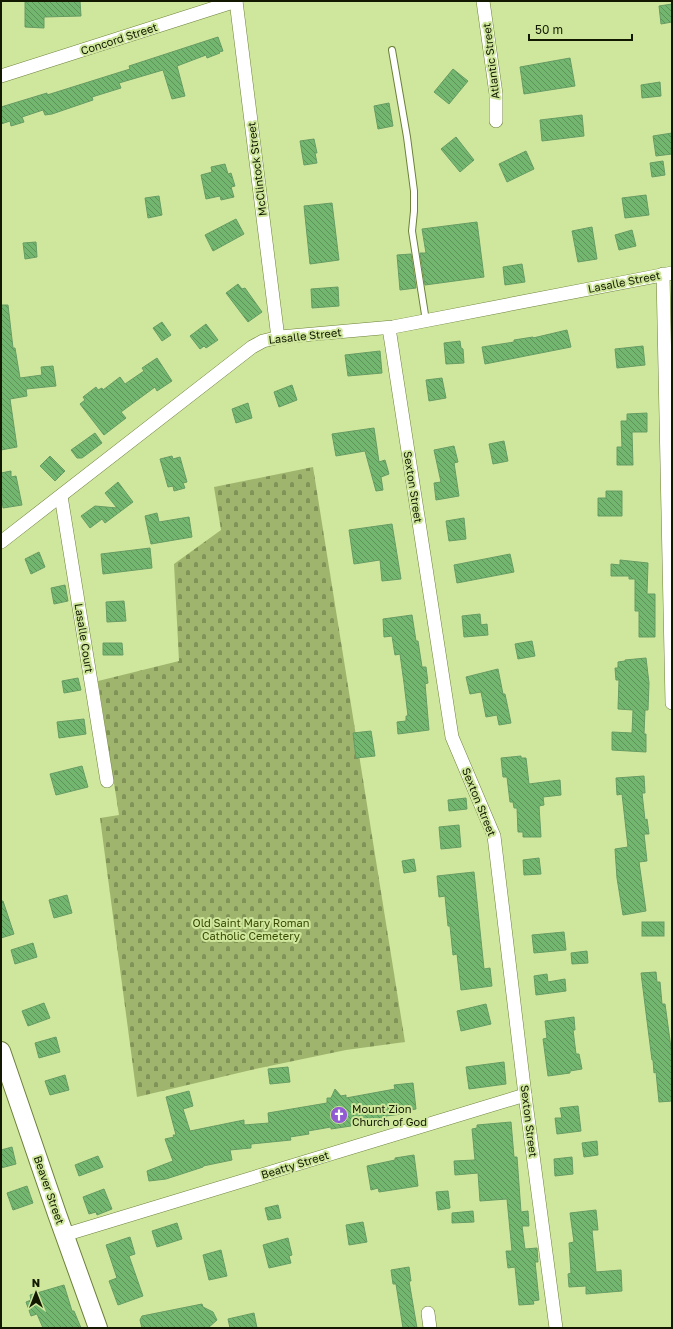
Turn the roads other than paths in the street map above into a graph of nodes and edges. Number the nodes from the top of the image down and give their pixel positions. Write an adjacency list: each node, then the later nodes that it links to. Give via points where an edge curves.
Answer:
1 (236, 1): 4 (street, Concord Street); 9 (street, McClintock Street)
2 (483, 1): 5 (street, Atlantic Street, via 496,94)
3 (392, 50): 7 (lane, via 414,191 412,231)
4 (1, 76)
5 (496, 121)
6 (667, 273): 7 (street, Lasalle Street); 12 (street)
7 (426, 321): 8 (street, Lasalle Street)
8 (389, 328): 9 (street, Lasalle Street); 15 (street, Sexton Street, via 452,737 494,836)
9 (278, 338): 10 (street, Lasalle Street, via 263,341 252,347)
10 (61, 496): 11 (street, Lasalle Street); 13 (street, Lasalle Court)
11 (1, 542)
12 (672, 703)
13 (106, 781)
14 (1, 1052): 16 (main road, Beaver Street)
15 (525, 1095): 16 (street, Beatty Street); 20 (street, Sexton Street)
16 (64, 1235): 18 (main road, Beaver Street)
17 (428, 1313): 19 (street)
18 (98, 1328)
19 (430, 1328)
20 (556, 1328)

